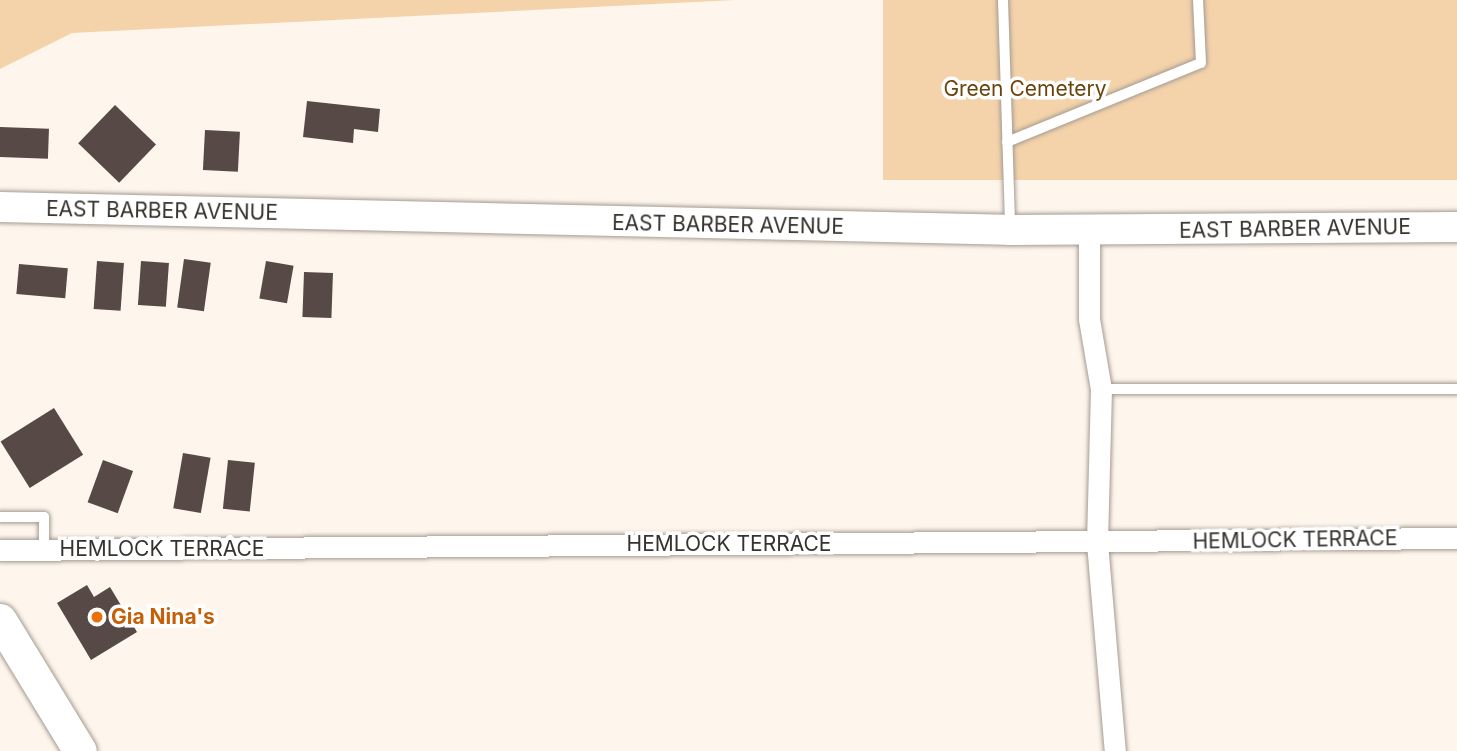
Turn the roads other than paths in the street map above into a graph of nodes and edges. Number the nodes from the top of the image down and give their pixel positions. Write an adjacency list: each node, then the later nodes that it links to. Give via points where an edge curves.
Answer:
1 (1003, 0): 3 (lane)
2 (1198, 0): 3 (lane, via 1201,63)
3 (1007, 142): 6 (lane)
4 (0, 207): 6 (street, EAST BARBER AVENUE)
5 (1457, 227): 7 (street, EAST BARBER AVENUE)
6 (1010, 230): 7 (street, EAST BARBER AVENUE)
7 (1089, 231): 9 (street, via 1089,319)
8 (1457, 388): 9 (lane)
9 (1101, 389): 12 (street)
10 (0, 517): 14 (lane, via 44,517)
11 (1457, 538): 12 (street, HEMLOCK TERRACE)
12 (1097, 543): 14 (street, HEMLOCK TERRACE); 17 (street)
13 (0, 550): 14 (street, HEMLOCK TERRACE)
14 (44, 550)
15 (0, 620): 16 (main road)
16 (80, 751)
17 (1115, 751)

